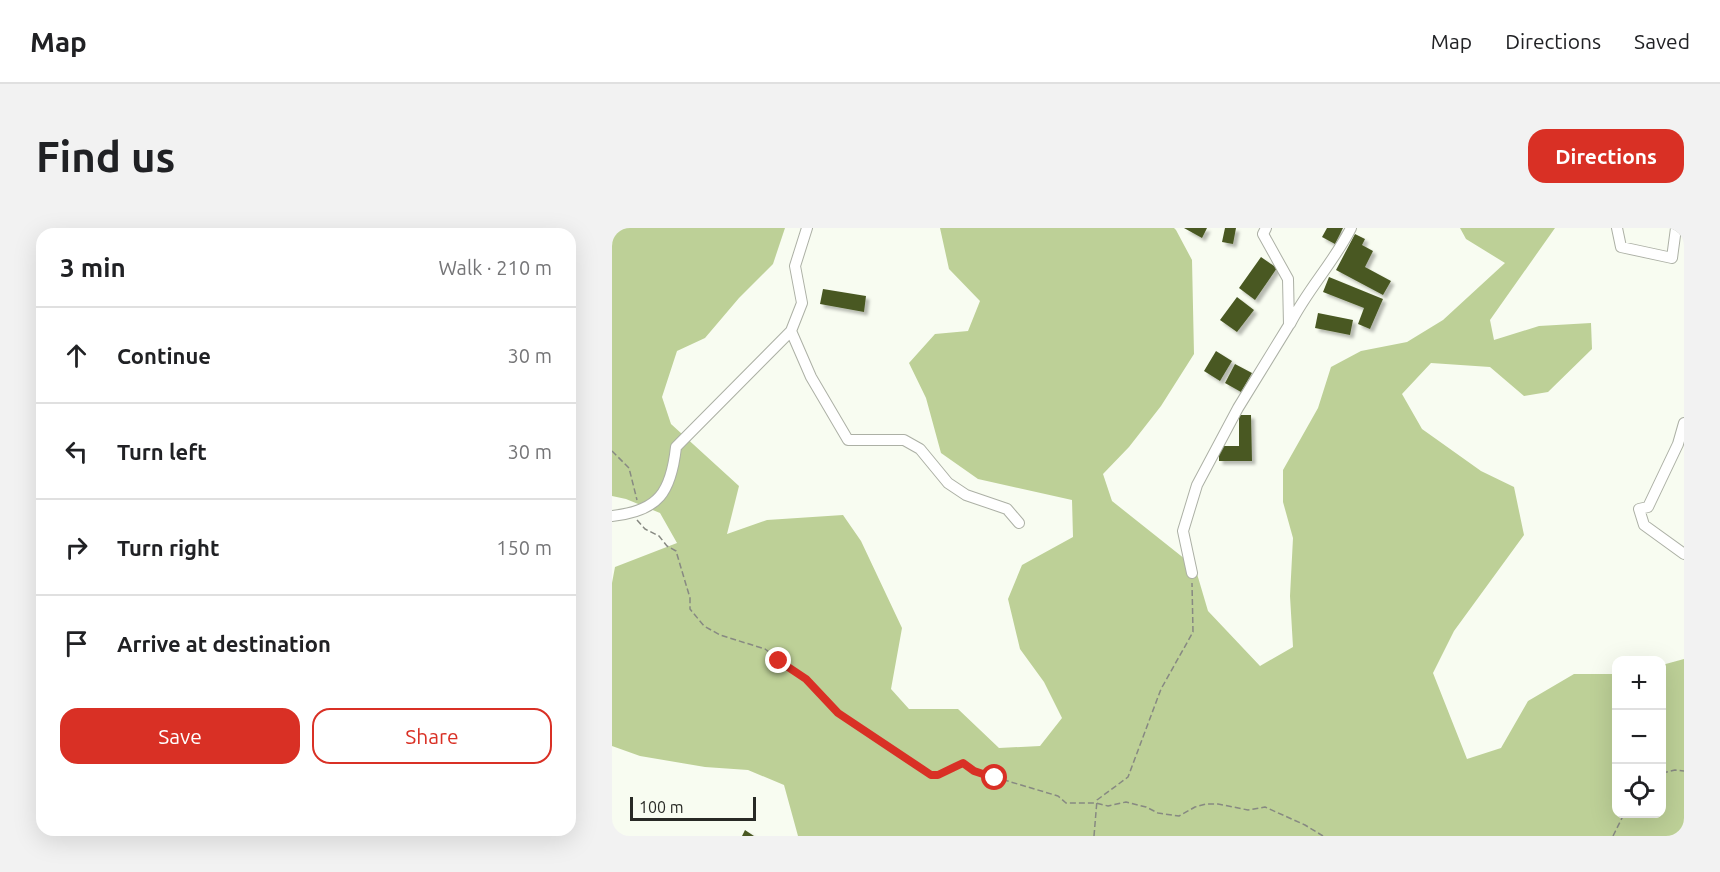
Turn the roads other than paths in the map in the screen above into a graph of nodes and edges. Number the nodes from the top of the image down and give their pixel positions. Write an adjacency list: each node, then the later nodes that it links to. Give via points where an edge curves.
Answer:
1 (807, 228): 7 (street, via 795,266 801,303)
2 (1266, 228): 6 (street, via 1263,234 1288,279)
3 (1351, 228): 6 (street)
4 (1617, 228): 5 (street, via 1621,247 1672,258)
5 (1676, 228)
6 (1289, 325): 12 (street, via 1197,485 1183,531)
7 (791, 331): 9 (street, via 676,447 674,468 660,498 638,512); 10 (street, via 811,377 848,440 904,440 920,449 948,483 966,495 1007,509)
8 (1684, 423): 11 (street, via 1648,507 1639,509 1644,525)
9 (612, 516)
10 (1019, 523)
11 (1684, 554)
12 (1192, 573)

